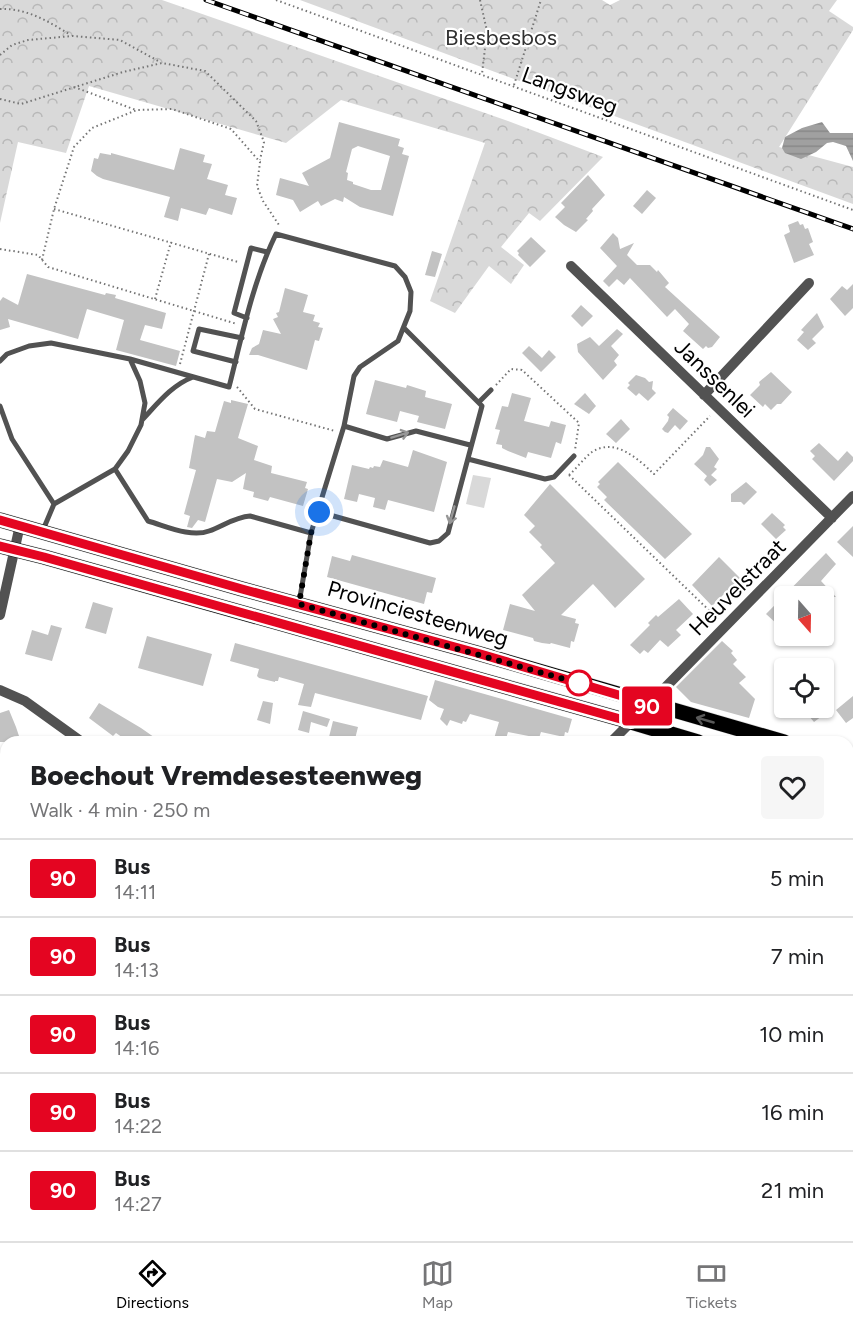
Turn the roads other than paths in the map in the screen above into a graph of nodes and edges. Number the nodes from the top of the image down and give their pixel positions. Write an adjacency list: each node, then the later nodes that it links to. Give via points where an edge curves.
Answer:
1 (267, 252): 4 (lane); 4 (lane, via 251,248 234,313); 5 (lane, via 276,234 395,266 411,292)
2 (571, 266): 12 (street, Janssenlei)
3 (809, 283): 12 (street)
4 (247, 318): 6 (lane)
5 (404, 328): 13 (lane); 16 (lane, via 398,341 360,367 354,376)
6 (242, 338): 9 (lane); 9 (lane, via 199,329 193,351)
7 (129, 359): 8 (lane, via 51,343 7,354); 10 (lane); 15 (lane, via 145,403)
8 (0, 361)
9 (236, 362): 10 (lane, via 230,387)
10 (195, 377): 15 (lane, via 169,392)
11 (491, 390): 13 (lane)
12 (704, 395): 24 (street, Janssenlei)
13 (478, 402): 17 (lane, via 482,406)
14 (0, 406): 22 (lane, via 12,439)
15 (142, 420): 20 (lane)
16 (343, 429): 17 (lane, one-way to 17, via 387,439 416,431); 23 (lane)
17 (470, 446): 19 (lane)
18 (574, 456): 19 (lane, via 554,477 545,479)
19 (468, 459): 23 (lane, one-way to 23, via 447,533 439,541 416,540)
20 (115, 469): 22 (lane); 28 (lane, via 147,521 194,533 250,516)
21 (853, 496): 24 (street, Heuvelstraat)
22 (54, 504): 27 (lane)
23 (319, 512): 28 (lane)
24 (832, 518): 34 (street, Heuvelstraat)
25 (0, 520): 26 (main road, Provinciesteenweg)
26 (21, 525): 27 (main road, Provinciesteenweg); 30 (street)
27 (43, 531): 31 (main road, Provinciesteenweg)
28 (311, 533): 31 (lane)
29 (0, 546): 30 (main road, Provinciesteenweg)
30 (16, 551): 32 (street); 35 (main road, Provinciesteenweg)
31 (299, 604): 34 (main road, Provinciesteenweg)
32 (0, 615)
33 (0, 690): 36 (street, via 25,701)
34 (649, 704): 35 (main road); 39 (main road, Provinciesteenweg, one-way to 34)
35 (631, 722): 37 (street); 38 (main road, Provinciesteenweg)
36 (74, 736)
37 (617, 736)
38 (678, 736)
39 (763, 736)

